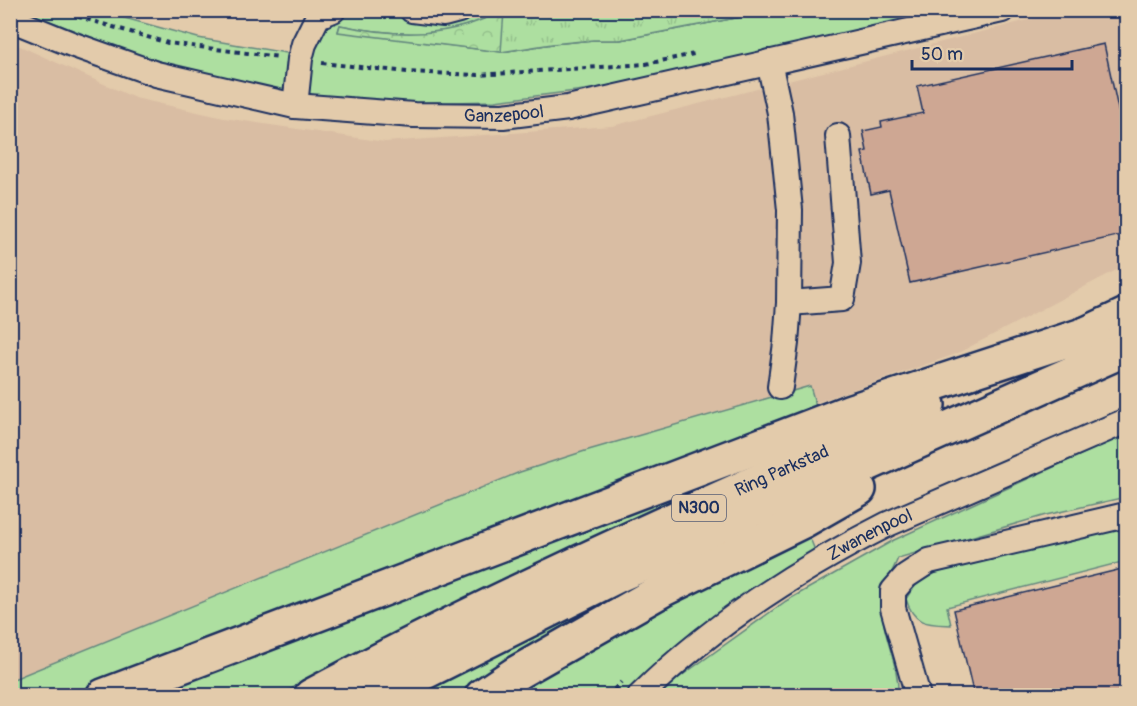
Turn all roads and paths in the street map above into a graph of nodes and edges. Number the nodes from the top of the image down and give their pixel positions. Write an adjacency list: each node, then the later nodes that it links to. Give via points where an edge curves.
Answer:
1 (61, 10): 8 (path, via 168,43)
2 (333, 10): 8 (street, via 318,16 306,30)
3 (412, 10): 4 (street, via 444,14)
4 (459, 10)
5 (1002, 10): 9 (street, Ganzepool)
6 (10, 19): 10 (street, Ganzepool, via 156,74)
7 (700, 53): 8 (path, via 646,64 478,75)
8 (300, 60): 10 (street)
9 (769, 62): 10 (street, Ganzepool, via 568,108 503,116 414,115); 12 (street, via 780,113 790,210)
10 (295, 105)
11 (838, 136): 12 (street, via 848,264 842,299)
12 (789, 303): 17 (street)
13 (1126, 315): 14 (highway, Ring Parkstad / N300)
14 (1092, 332): 20 (highway, N300, via 851,411); 21 (highway, Ring Parkstad / N300, via 606,549)
15 (1126, 349): 16 (highway, Ring Parkstad / N300)
16 (1047, 385): 22 (highway, Ring Parkstad / N300, via 619,575); 23 (highway, N300, via 803,521 664,589)
17 (780, 387)
18 (1126, 421): 24 (street, Zwanenpool, via 853,542 701,641)
19 (1126, 515): 25 (street, via 929,561 906,576 893,591 893,608)
20 (103, 696)
21 (311, 696)
22 (377, 696)
23 (482, 696)
24 (640, 696)
25 (918, 696)

